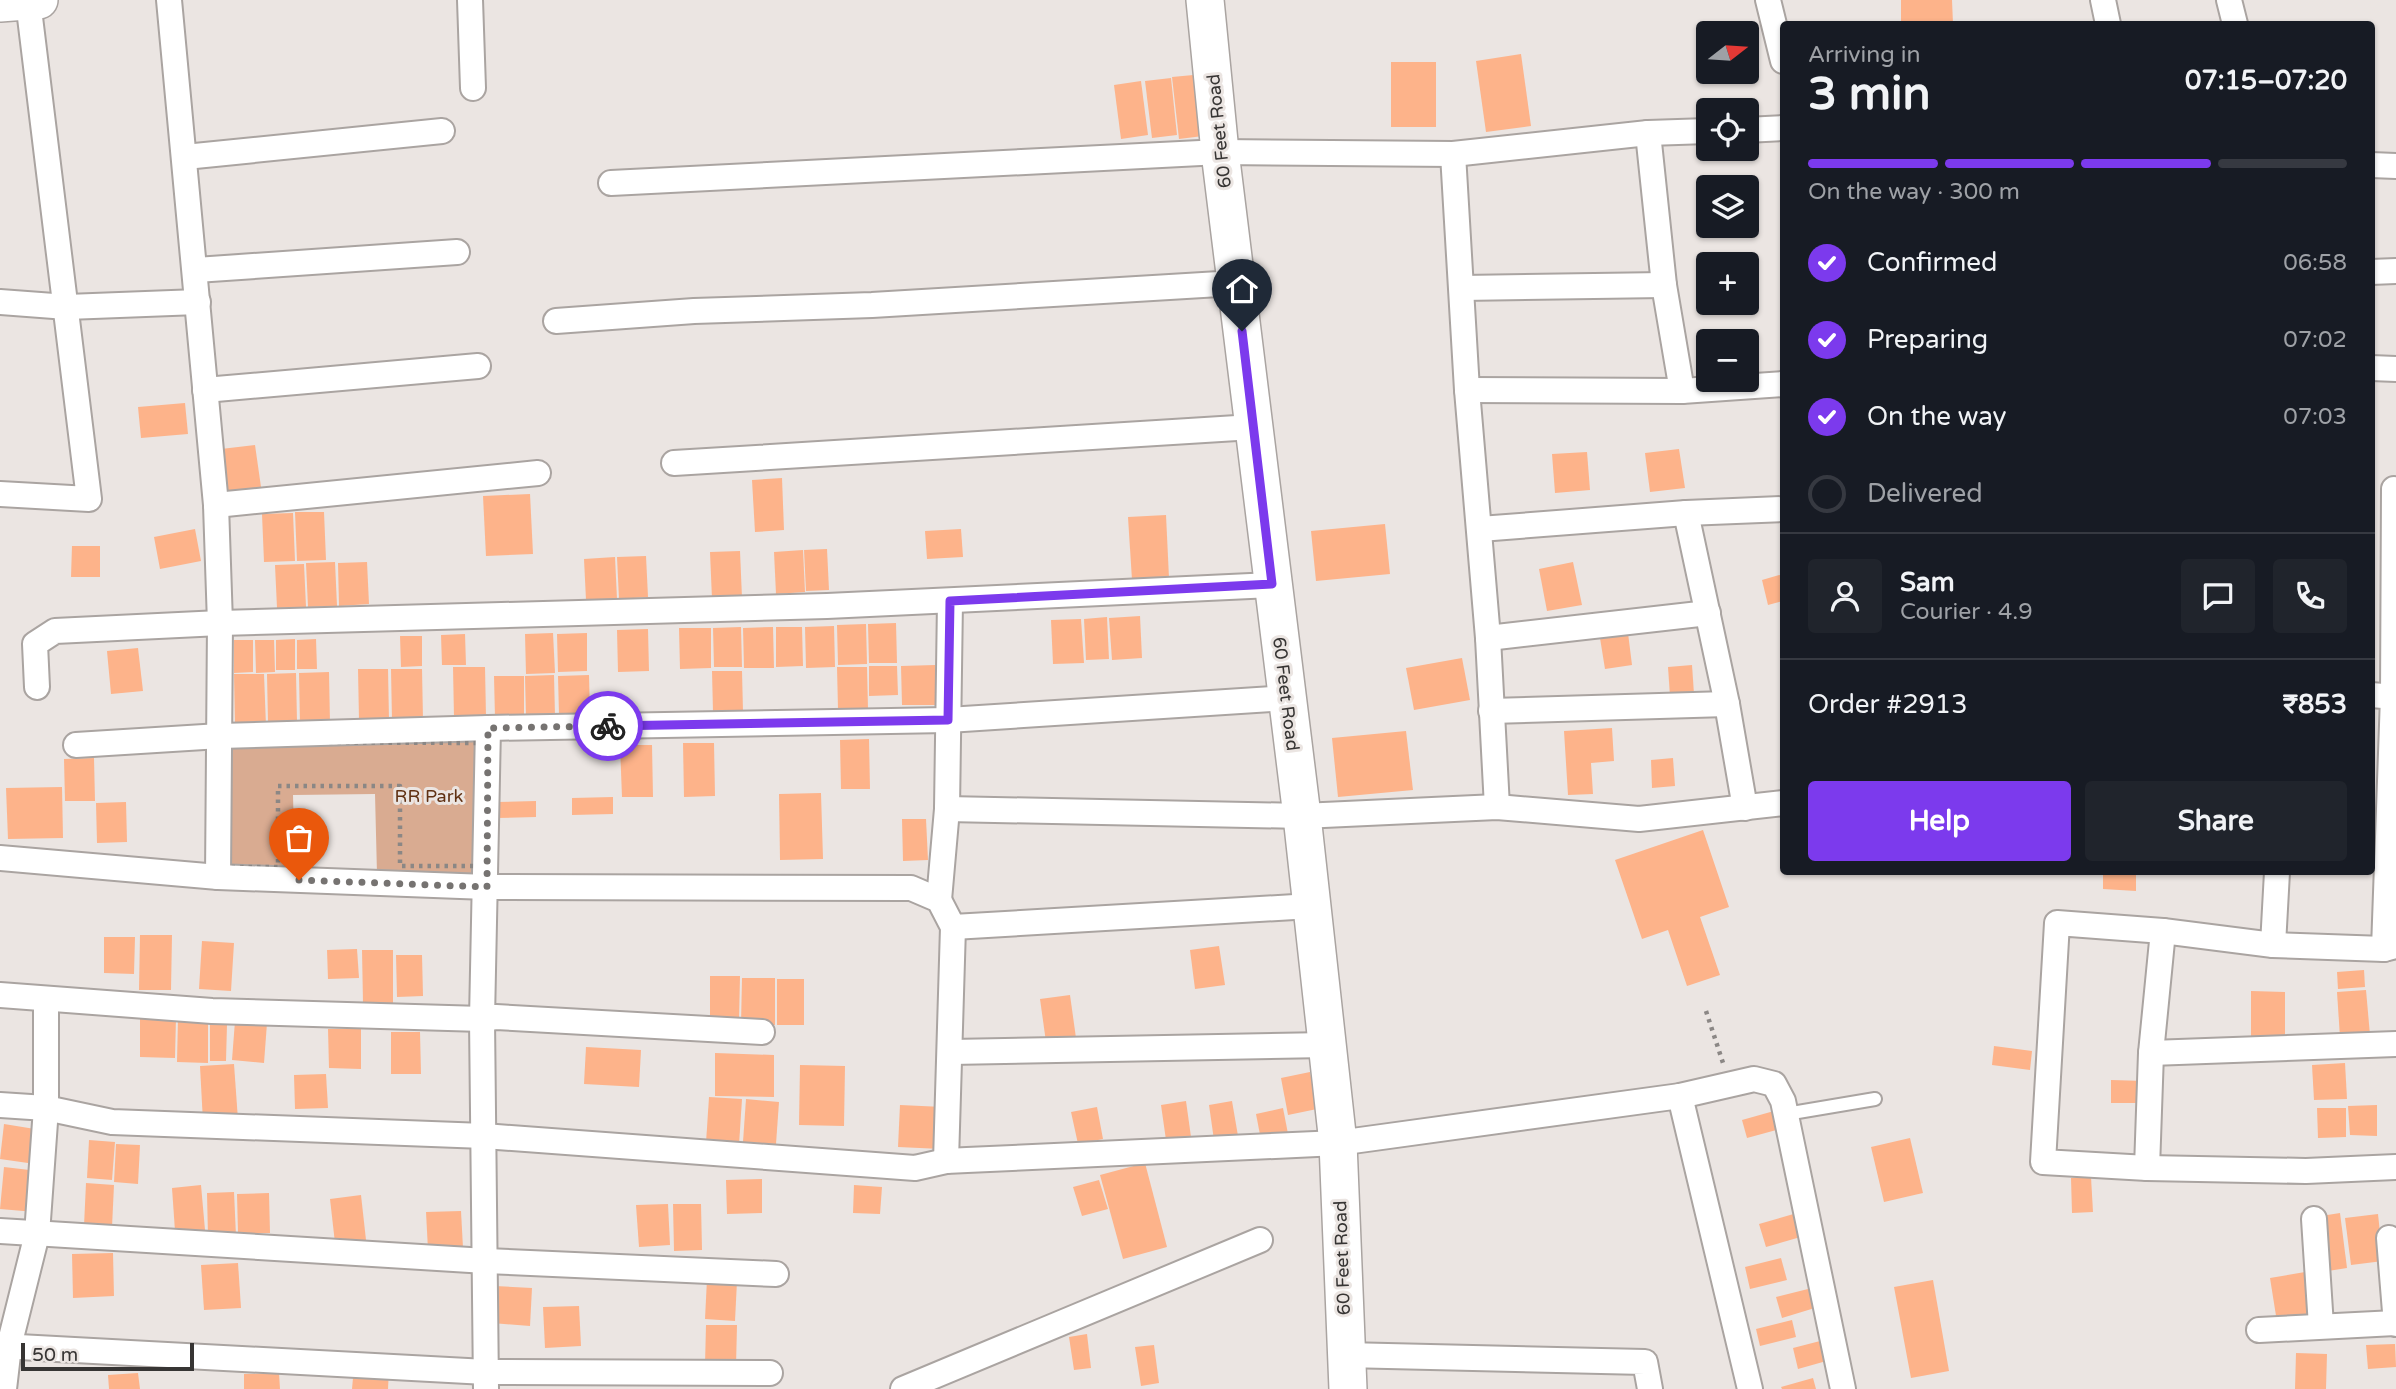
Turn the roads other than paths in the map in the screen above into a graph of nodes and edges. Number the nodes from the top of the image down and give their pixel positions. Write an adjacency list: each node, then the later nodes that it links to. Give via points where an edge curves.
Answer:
1 (169, 0): 19 (street)
2 (470, 0): 11 (street)
3 (1205, 0): 17 (street, 60 Feet Road)
4 (1768, 0): 10 (street)
5 (2103, 0): 8 (street)
6 (2229, 0): 9 (street)
7 (22, 1): 32 (street)
8 (2107, 21)
9 (2234, 21)
10 (1780, 49)
11 (473, 88)
12 (1780, 128): 13 (street)
13 (1759, 129)
14 (442, 131): 19 (street)
15 (1696, 131): 16 (street)
16 (1648, 132): 18 (street); 28 (street)
17 (1220, 152): 18 (street); 22 (street); 27 (street, 60 Feet Road)
18 (1453, 153): 29 (street)
19 (185, 157): 24 (street)
20 (2375, 165): 21 (street)
21 (2396, 166)
22 (611, 183)
23 (457, 252): 24 (street)
24 (196, 270): 31 (street)
25 (2396, 271): 26 (street)
26 (2375, 272)
27 (1236, 283): 33 (street); 41 (street, 60 Feet Road)
28 (1664, 285): 29 (street); 40 (street)
29 (1462, 289): 39 (street)
30 (0, 302): 32 (street)
31 (198, 302): 32 (street); 38 (street)
32 (66, 307): 45 (street, via 89,499)
33 (556, 321)
34 (478, 366): 38 (street)
35 (2375, 369): 36 (street)
36 (2396, 369)
37 (1780, 384): 40 (street)
38 (205, 390): 46 (street)
39 (1467, 390): 40 (street); 49 (street)
40 (1682, 391)
41 (1253, 427): 42 (street); 50 (street, 60 Feet Road)
42 (674, 463)
43 (538, 472): 46 (street)
44 (2387, 489): 56 (street)
45 (0, 494)
46 (216, 505): 53 (street)
47 (1780, 509): 48 (street)
48 (1686, 513): 49 (street); 52 (street)
49 (1480, 529): 54 (street)
50 (1272, 584): 51 (street); 57 (street, 60 Feet Road)
51 (950, 601): 53 (street); 60 (street)
52 (1708, 613): 54 (street); 58 (street)
53 (220, 622): 55 (street, via 55,631 35,644); 62 (street)
54 (1488, 638): 59 (street)
55 (37, 687)
56 (2387, 696): 78 (street)
57 (1286, 698): 60 (street); 68 (street, 60 Feet Road)
58 (1727, 704): 59 (street); 66 (street)
59 (1491, 711): 65 (street)
60 (948, 720): 61 (street); 67 (street)
61 (488, 728): 62 (street); 72 (street)
62 (220, 736): 63 (street); 71 (street)
63 (76, 745)
64 (1780, 803): 66 (street)
65 (1497, 807): 66 (street, via 1639,819); 68 (street)
66 (1745, 808)
67 (947, 809): 68 (street); 73 (street)
68 (1302, 816): 74 (street, 60 Feet Road)
69 (0, 858): 71 (street)
70 (2277, 875): 77 (street)
71 (218, 877): 72 (street)
72 (487, 887): 73 (street, via 911,888); 81 (street)
73 (939, 900): 75 (street)
74 (1311, 906): 75 (street); 84 (street, 60 Feet Road)
75 (953, 927): 85 (street)
76 (2163, 931): 77 (street); 86 (street); 96 (street, via 2057,923 2043,1162)
77 (2273, 946): 78 (street)
78 (2390, 947)
79 (0, 995): 80 (street)
80 (47, 999): 81 (street, via 212,1011); 90 (street)
81 (482, 1019): 82 (street); 92 (street)
82 (762, 1032)
83 (2396, 1044): 86 (street)
84 (1327, 1045): 85 (street); 93 (street, 60 Feet Road)
85 (951, 1052): 94 (street)
86 (2151, 1054): 96 (street)
87 (1680, 1096): 91 (street, via 1754,1079 1774,1084); 93 (street); 116 (street)
88 (1875, 1099): 91 (lane)
89 (0, 1105): 90 (street)
90 (46, 1108): 92 (street, via 113,1122); 99 (street)
91 (1786, 1114): 117 (street)
92 (484, 1136): 94 (street, via 915,1168); 102 (street)
93 (1338, 1143): 94 (street); 108 (street, 60 Feet Road)
94 (946, 1161)
95 (2396, 1167): 96 (street, via 2306,1171)
96 (2147, 1168)
97 (2314, 1219): 105 (street)
98 (0, 1231): 99 (street)
99 (37, 1234): 102 (street); 107 (street)
100 (2389, 1238): 104 (street)
101 (1260, 1240): 112 (street)
102 (486, 1261): 103 (street); 110 (street)
103 (776, 1274)
104 (2395, 1323): 105 (street)
105 (2321, 1326): 106 (street)
106 (2259, 1330)
107 (5, 1346): 110 (street); 111 (street)
108 (1347, 1372): 115 (street, via 1645,1362)
109 (769, 1373): 110 (street)
110 (486, 1380)
111 (4, 1389)
112 (903, 1389)
113 (912, 1389): 114 (street)
114 (942, 1389)
115 (1650, 1389)
116 (1750, 1389)
117 (1843, 1389)

